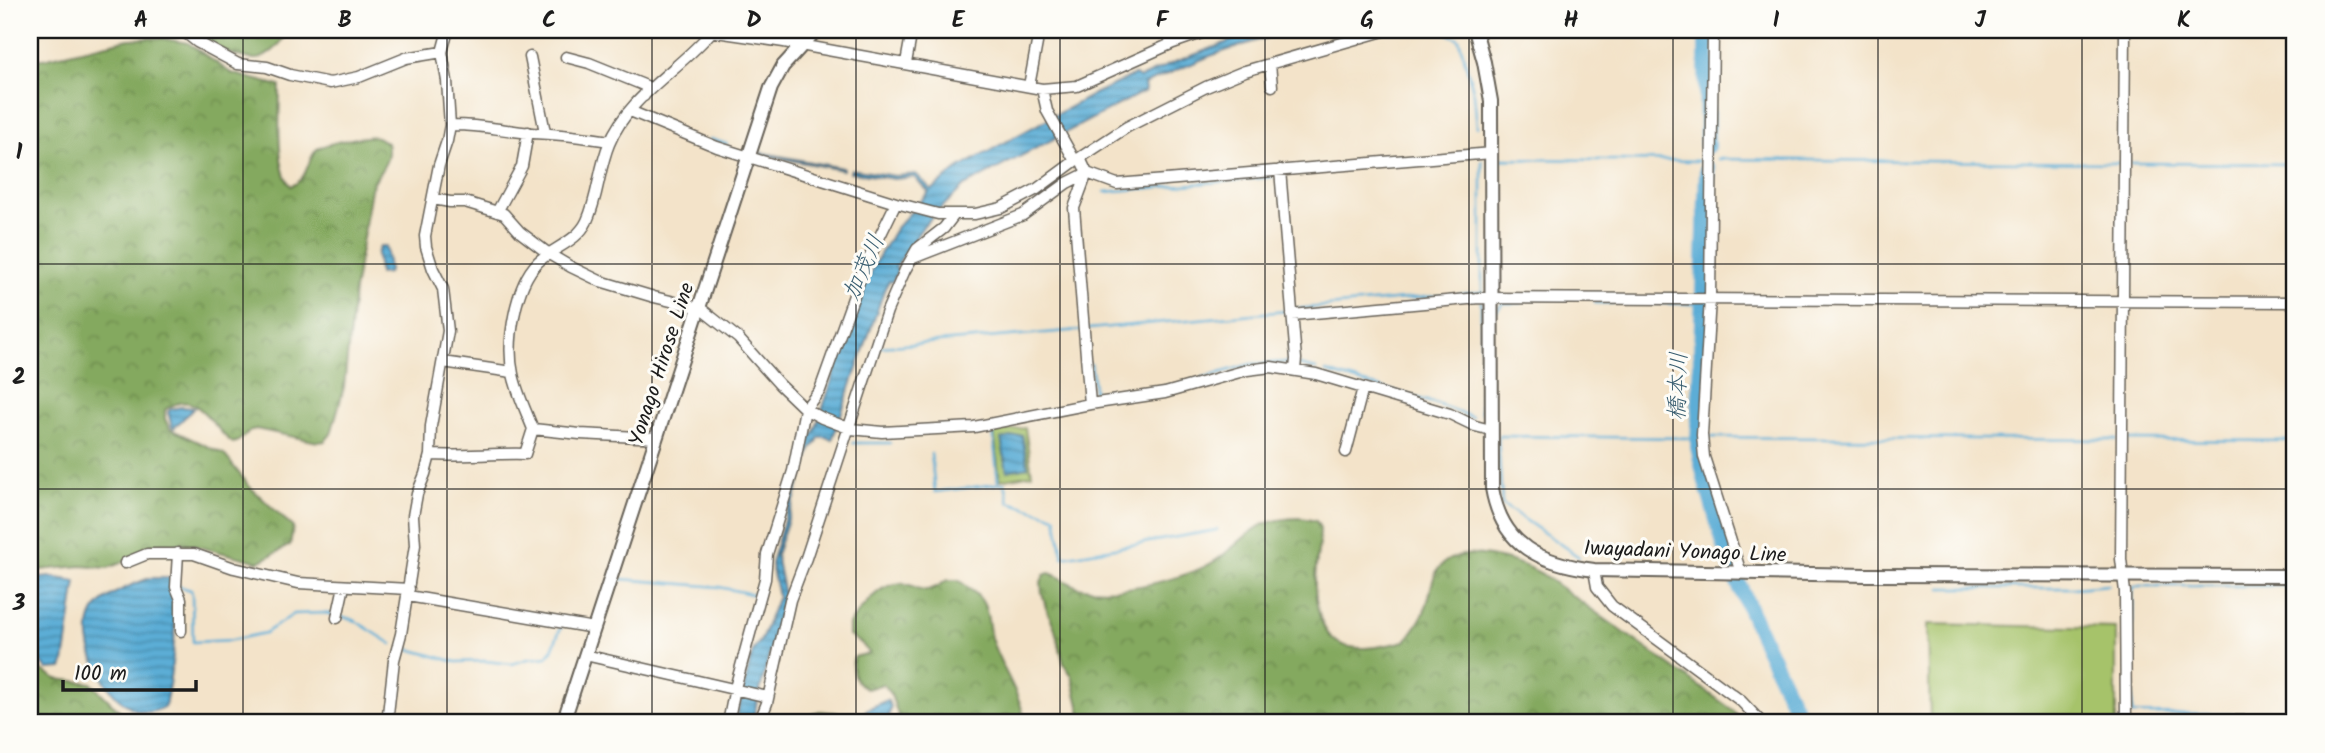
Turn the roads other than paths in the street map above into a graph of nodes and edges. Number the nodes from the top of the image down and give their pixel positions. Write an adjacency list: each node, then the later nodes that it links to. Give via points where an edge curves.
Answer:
1 (183, 30): 15 (street, via 238,64 330,83 406,58)
2 (448, 30): 15 (street)
3 (710, 30): 14 (street, via 786,37); 23 (street)
4 (816, 30): 14 (main road, Yonago Hirose Line)
5 (912, 30): 18 (street)
6 (1028, 30): 20 (street, via 1037,37)
7 (1164, 30): 13 (street)
8 (1210, 30): 13 (street)
9 (1387, 30): 19 (street)
10 (1475, 30): 29 (main road, Iwayadani Yonago Line, via 1491,101)
11 (1713, 30): 41 (street)
12 (2125, 30): 42 (street)
13 (1173, 43): 22 (street, via 1077,86)
14 (800, 46): 18 (street); 31 (main road, Yonago Hirose Line, via 771,88)
15 (442, 52): 25 (street)
16 (530, 57): 27 (street)
17 (566, 57): 23 (street, via 646,86)
18 (906, 63): 20 (street)
19 (1270, 64): 21 (street); 30 (street, via 1170,104)
20 (1029, 86): 22 (street)
21 (1272, 86)
22 (1042, 89): 30 (street, via 1047,111)
23 (644, 96): 24 (street)
24 (630, 111): 28 (street); 31 (street)
25 (450, 125): 26 (street); 34 (street)
26 (528, 132): 27 (street); 36 (street, via 522,166)
27 (545, 132): 28 (street)
28 (610, 141): 38 (street, via 587,221 574,238)
29 (1492, 153): 32 (street); 40 (main road, Iwayadani Yonago Line)
30 (1075, 157): 33 (street); 37 (street, via 1037,189 1000,208)
31 (750, 158): 35 (street); 44 (main road, Yonago Hirose Line)
32 (1280, 170): 33 (street, via 1117,184); 45 (street)
33 (1087, 173): 39 (street, via 1023,215); 50 (street, via 1074,208)
34 (433, 199): 36 (street); 46 (street, via 425,236 447,307)
35 (901, 204): 37 (street); 51 (street, via 858,281 820,390)
36 (498, 212): 38 (street)
37 (954, 215): 39 (street)
38 (549, 254): 44 (street, via 600,281); 48 (street, via 530,272 519,299)
39 (912, 258): 52 (street)
40 (1491, 298): 41 (street); 45 (street); 54 (main road, Iwayadani Yonago Line)
41 (1705, 298): 42 (street); 61 (street, via 1704,457)
42 (2124, 301): 43 (street); 62 (street)
43 (2295, 302)
44 (700, 308): 51 (street, via 738,338); 55 (main road, Yonago Hirose Line)
45 (1292, 314): 47 (street)
46 (443, 362): 48 (street); 57 (street)
47 (1295, 370): 49 (street); 50 (street, via 1247,370 1165,393)
48 (512, 372): 53 (street)
49 (1363, 388): 54 (street); 56 (street)
50 (1090, 404): 52 (street, via 974,427 876,432)
51 (805, 409): 52 (street); 70 (street)
52 (842, 427): 71 (street, via 790,600)
53 (533, 429): 55 (street); 57 (street, via 525,454)
54 (1491, 430): 60 (main road, Iwayadani Yonago Line, via 1492,488 1503,523 1540,558)
55 (657, 438): 67 (main road, Yonago Hirose Line)
56 (1346, 452)
57 (430, 455): 65 (street, via 417,495)
58 (178, 553): 59 (street, via 147,554); 64 (street, via 298,583); 68 (street)
59 (125, 563)
60 (1594, 570): 61 (main road, Iwayadani Yonago Line); 78 (street, via 1597,587 1612,606 1741,701)
61 (1735, 572): 62 (main road, Iwayadani Yonago Line)
62 (2123, 574): 63 (main road, Iwayadani Yonago Line); 73 (street)
63 (2295, 576)
64 (344, 586): 65 (street); 66 (street)
65 (408, 593): 67 (street); 74 (street)
66 (337, 618)
67 (594, 628): 69 (main road, Yonago Hirose Line)
68 (181, 631)
69 (585, 655): 70 (street); 75 (main road, Yonago Hirose Line)
70 (737, 689): 71 (street); 76 (street)
71 (768, 697): 77 (street)
72 (2295, 721): 73 (street)
73 (2126, 722)
74 (387, 723)
75 (563, 723)
76 (728, 723)
77 (759, 723)
78 (1762, 723)

